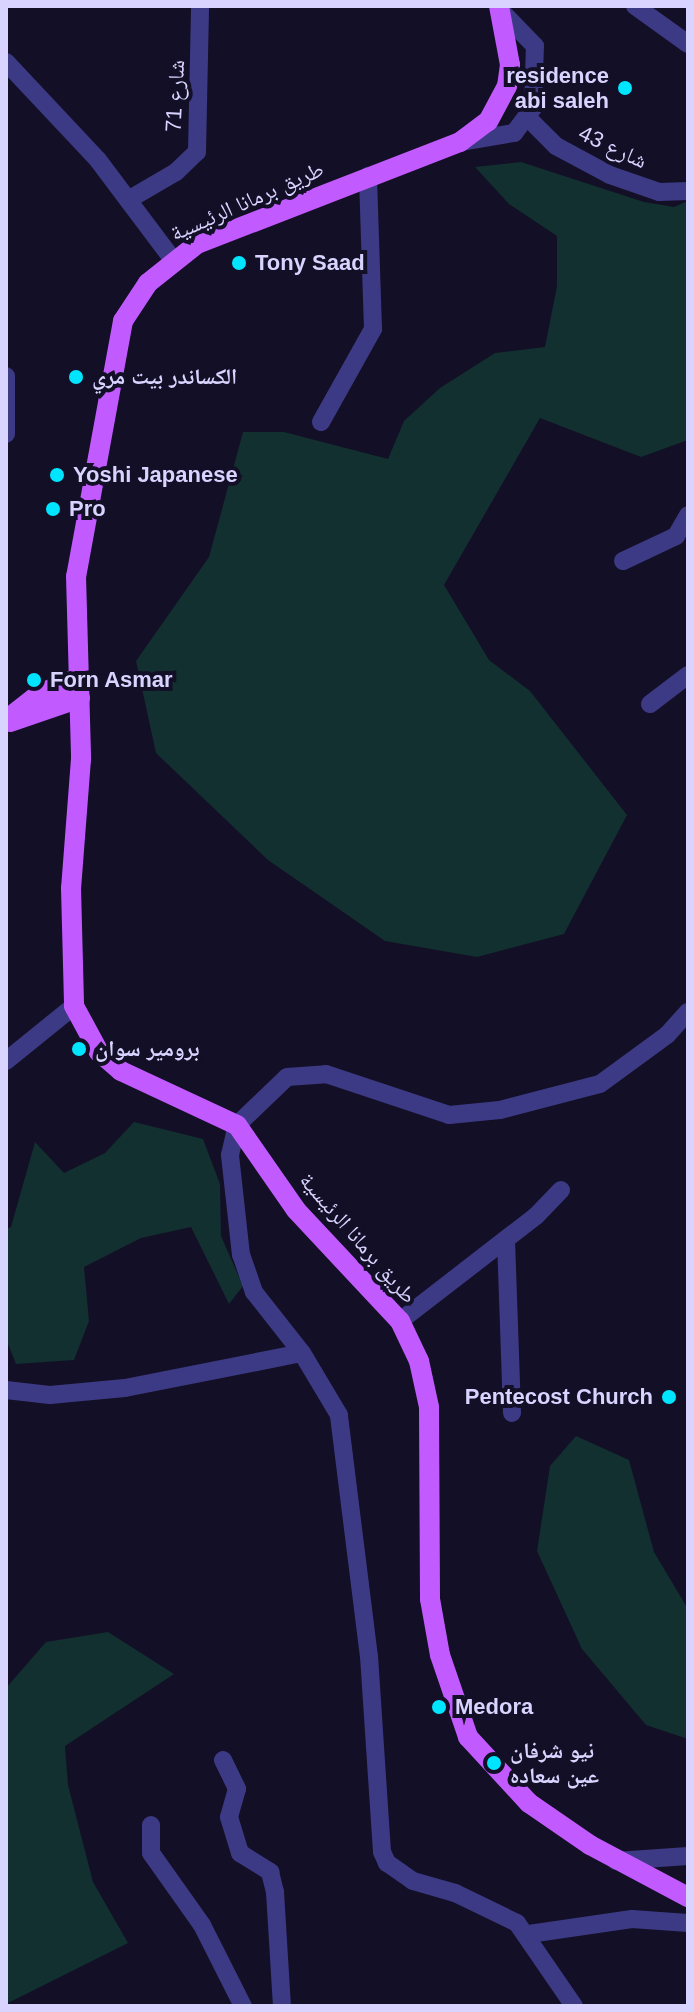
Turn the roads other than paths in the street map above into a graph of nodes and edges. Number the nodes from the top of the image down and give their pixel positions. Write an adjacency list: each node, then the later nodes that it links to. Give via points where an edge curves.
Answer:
1 (200, 6): 10 (street, شارع 71, via 197,152 176,172)
2 (635, 6): 4 (street)
3 (500, 9): 6 (street, via 535,46 535,95); 7 (main road, طريق برمانا الرئيسية, via 509,50 507,86 488,121)
4 (688, 44)
5 (6, 62): 10 (street, via 68,126)
6 (529, 119): 7 (street, via 514,133); 9 (street, شارع 43, via 564,152 610,175 659,192)
7 (460, 142): 8 (main road, طريق برمانا الرئيسية)
8 (368, 176): 11 (main road, طريق برمانا الرئيسية, via 233,228); 13 (street, via 373,329)
9 (688, 191)
10 (128, 200): 11 (street)
11 (173, 260): 18 (main road, طريق برمانا الرئيسية, via 133,302 116,343 67,643)
12 (6, 376): 14 (street)
13 (321, 422)
14 (6, 434)
15 (688, 515): 16 (street, via 676,536)
16 (623, 561)
17 (688, 675): 19 (street)
18 (74, 689): 20 (main road); 21 (main road, طريق برمانا الرئيسية)
19 (650, 704)
20 (6, 722)
21 (74, 1006): 23 (street); 24 (main road, طريق برمانا الرئيسية, via 99,1052 121,1071)
22 (688, 1012): 24 (street, via 667,1035 608,1078 536,1102 449,1115 326,1074 301,1073 276,1085)
23 (6, 1061)
24 (237, 1125): 27 (main road, طريق برمانا الرئيسية, via 296,1210); 28 (street, via 230,1155 241,1255 254,1292)
25 (561, 1190): 26 (street)
26 (506, 1240): 27 (street); 30 (street)
27 (400, 1321): 34 (main road, طريق برمانا الرئيسية, via 419,1361 429,1407 430,1599 456,1710 468,1737 505,1783)
28 (302, 1353): 29 (street, via 76,1394); 37 (street, via 339,1415 369,1657 382,1852 387,1863 413,1881 501,1913)
29 (6, 1390)
30 (512, 1413)
31 (223, 1760): 39 (street, via 237,1789 229,1817 240,1853 270,1872 275,1892)
32 (151, 1825): 38 (street, via 151,1853 202,1925)
33 (688, 1856): 34 (street)
34 (616, 1861): 35 (main road, طريق برمانا الرئيسية)
35 (688, 1897)
36 (688, 1923): 37 (street, via 632,1919)
37 (529, 1934): 40 (street)
38 (243, 2006)
39 (282, 2006)
40 (574, 2006)

